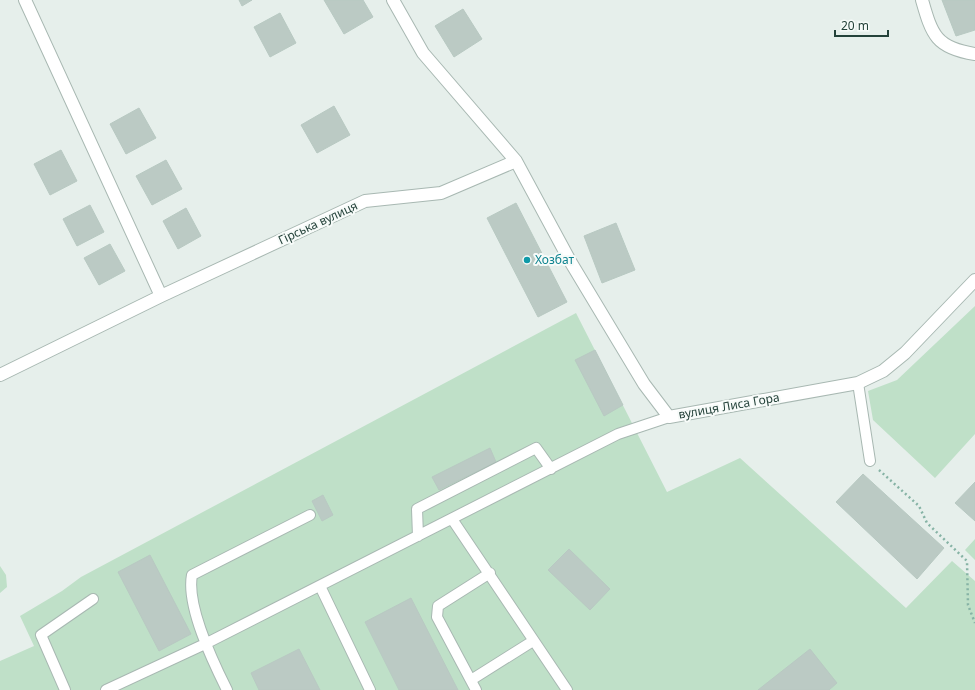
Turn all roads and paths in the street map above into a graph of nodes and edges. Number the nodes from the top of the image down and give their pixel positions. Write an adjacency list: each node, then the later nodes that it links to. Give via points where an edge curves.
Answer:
1 (25, 0): 7 (street)
2 (393, 0): 5 (street, via 423,54)
3 (922, 0): 4 (street, via 930,28 938,41 955,50)
4 (975, 54)
5 (516, 161): 7 (street, Гірська вулиця, via 441,193 365,200); 10 (street, вулиця Лиса Гора, via 570,261 644,384)
6 (975, 280): 9 (street, вулиця Лиса Гора, via 905,353 883,371)
7 (161, 296): 8 (street, Гірська вулиця)
8 (0, 375)
9 (858, 383): 10 (street, вулиця Лиса Гора); 11 (lane)
10 (669, 417): 12 (lane, via 618,434)
11 (870, 461): 19 (path, via 919,506 927,523 967,561 968,605)
12 (551, 469): 14 (lane); 15 (lane, via 536,448 417,509)
13 (310, 515): 21 (lane, via 192,575 190,586)
14 (452, 519): 15 (lane); 16 (lane)
15 (418, 536): 17 (lane)
16 (490, 573): 20 (lane); 22 (lane, via 438,606 437,617)
17 (320, 586): 21 (lane); 26 (lane)
18 (93, 599): 23 (lane, via 42,635)
19 (975, 623)
20 (533, 641): 22 (lane); 28 (lane)
21 (205, 644): 24 (lane); 25 (lane)
22 (471, 680): 27 (lane)
23 (65, 690)
24 (106, 690)
25 (227, 690)
26 (370, 690)
27 (476, 690)
28 (567, 690)

